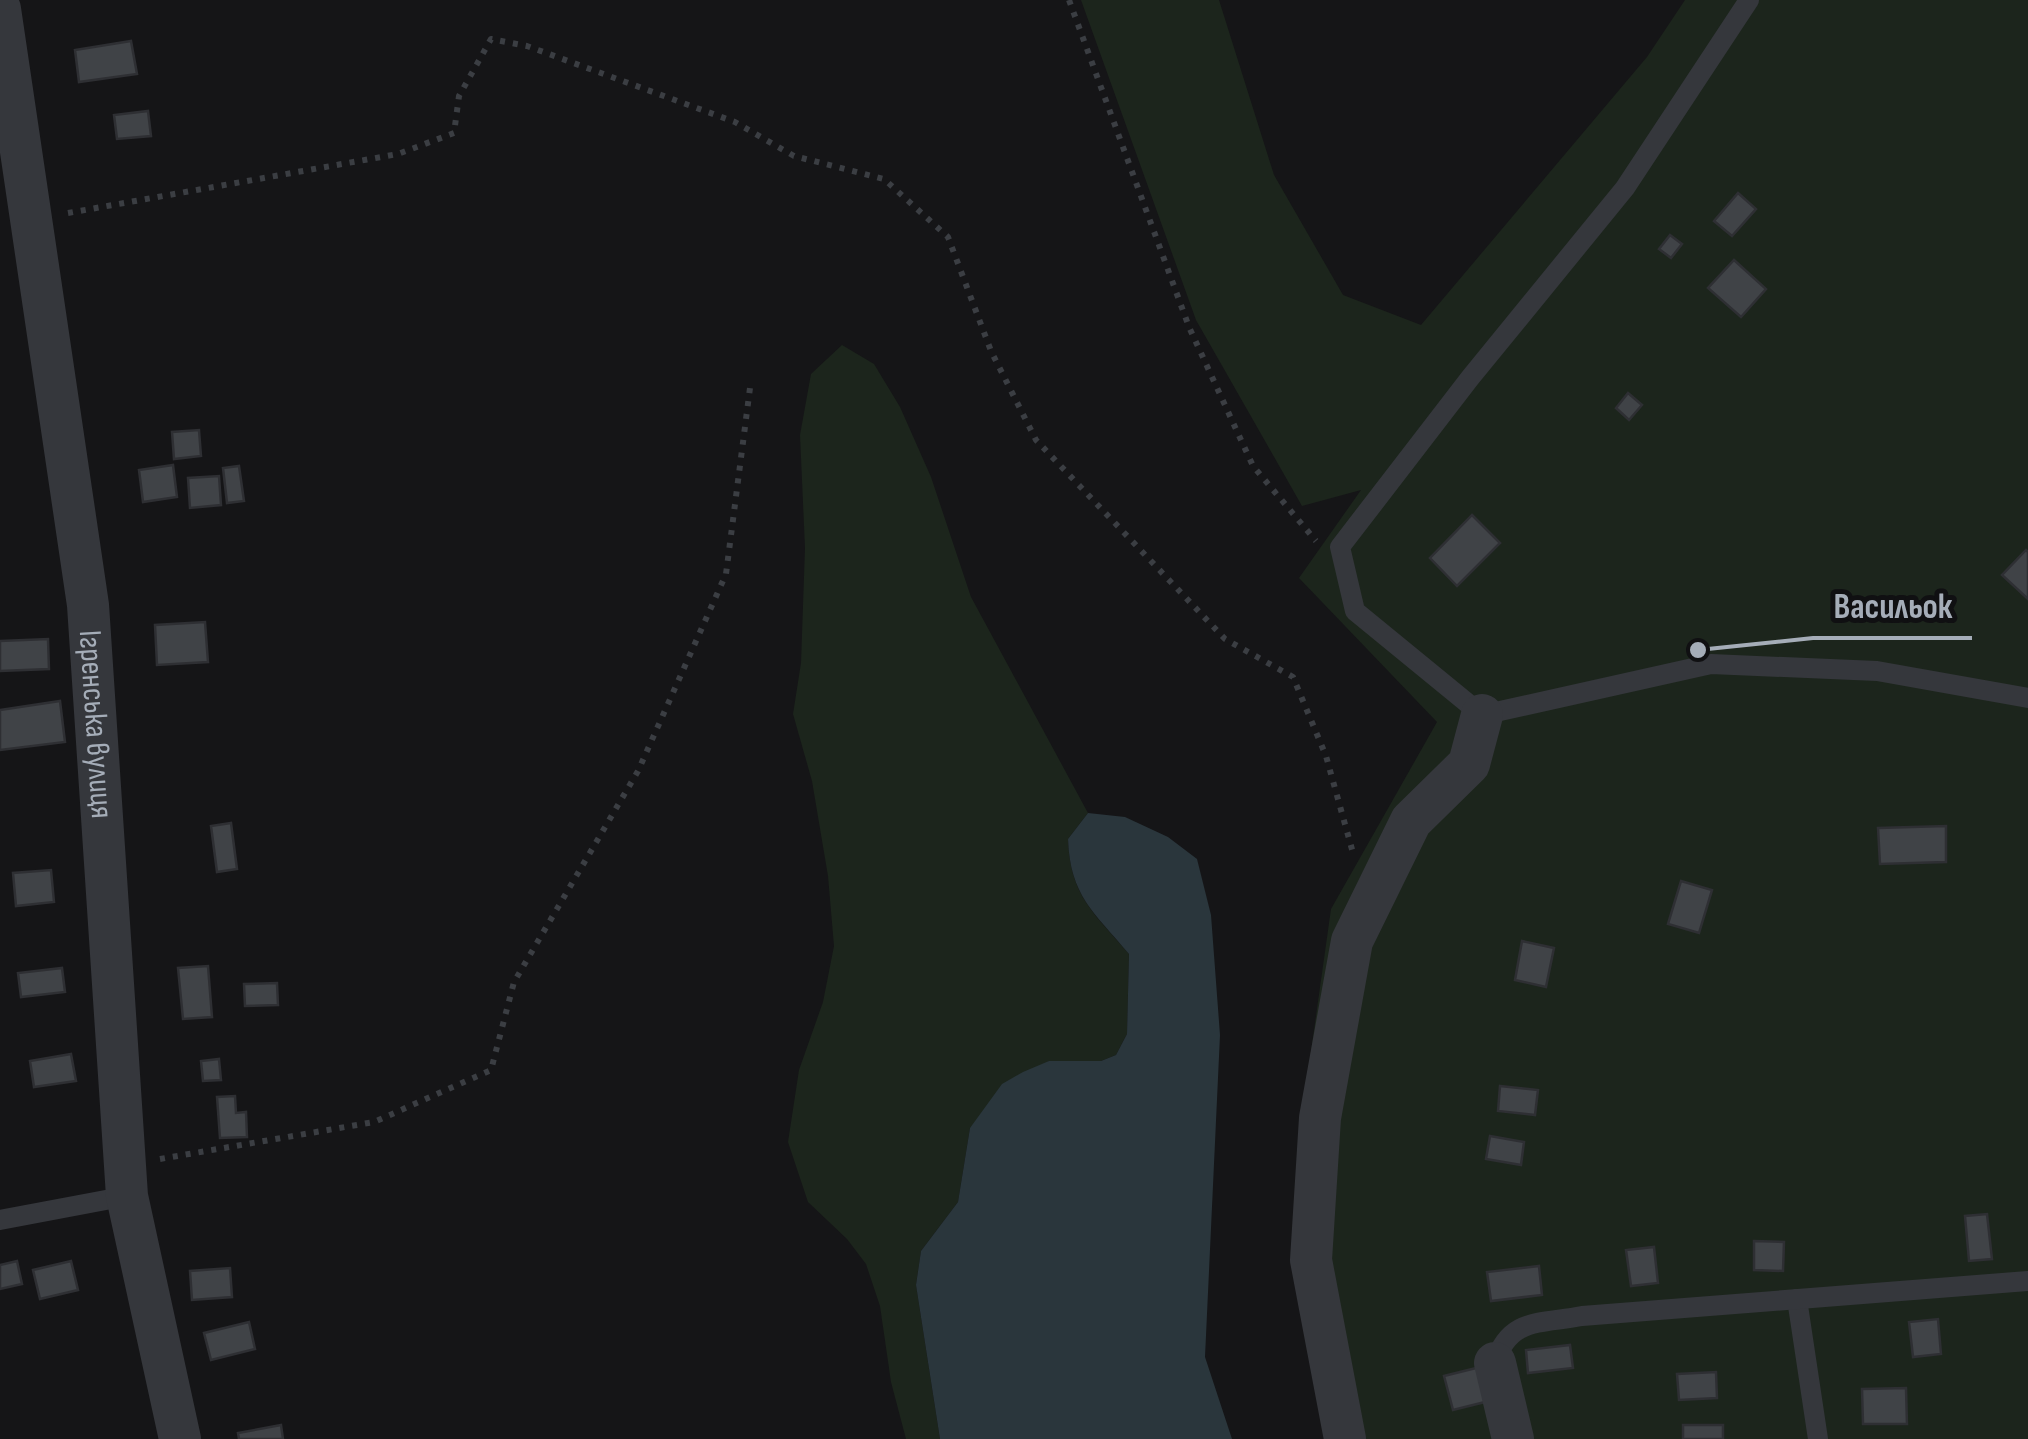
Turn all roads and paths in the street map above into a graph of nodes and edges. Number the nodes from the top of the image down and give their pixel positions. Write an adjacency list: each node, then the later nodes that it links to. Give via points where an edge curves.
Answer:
1 (1069, 0): 6 (path, via 1189,328 1253,466)
2 (1749, 0): 6 (lane, via 1625,188 1340,547)
3 (0, 9): 4 (street, Ігренська вулиця)
4 (32, 220): 9 (path, via 398,154 454,132 459,96 492,40 527,46 735,122 794,156 884,179 948,237 991,351 1036,440 1225,638 1294,677 1351,840); 10 (street, Ігренська вулиця, via 88,605)
5 (750, 388): 10 (path, via 726,574 638,771 514,982 491,1070 374,1122)
6 (1344, 574): 8 (lane, via 1354,612)
7 (2028, 698): 8 (lane, via 1877,671 1712,664)
8 (1482, 716): 9 (street, via 1469,764 1411,821)
9 (1365, 916): 16 (street, via 1352,940 1320,1118 1310,1260)
10 (126, 1180): 11 (lane); 15 (street, Ігренська вулиця)
11 (0, 1220)
12 (2028, 1281): 13 (lane)
13 (1797, 1300): 14 (lane, via 1582,1316 1516,1328 1501,1342); 18 (lane)
14 (1495, 1363): 17 (street)
15 (180, 1439)
16 (1344, 1439)
17 (1513, 1439)
18 (1818, 1439)

